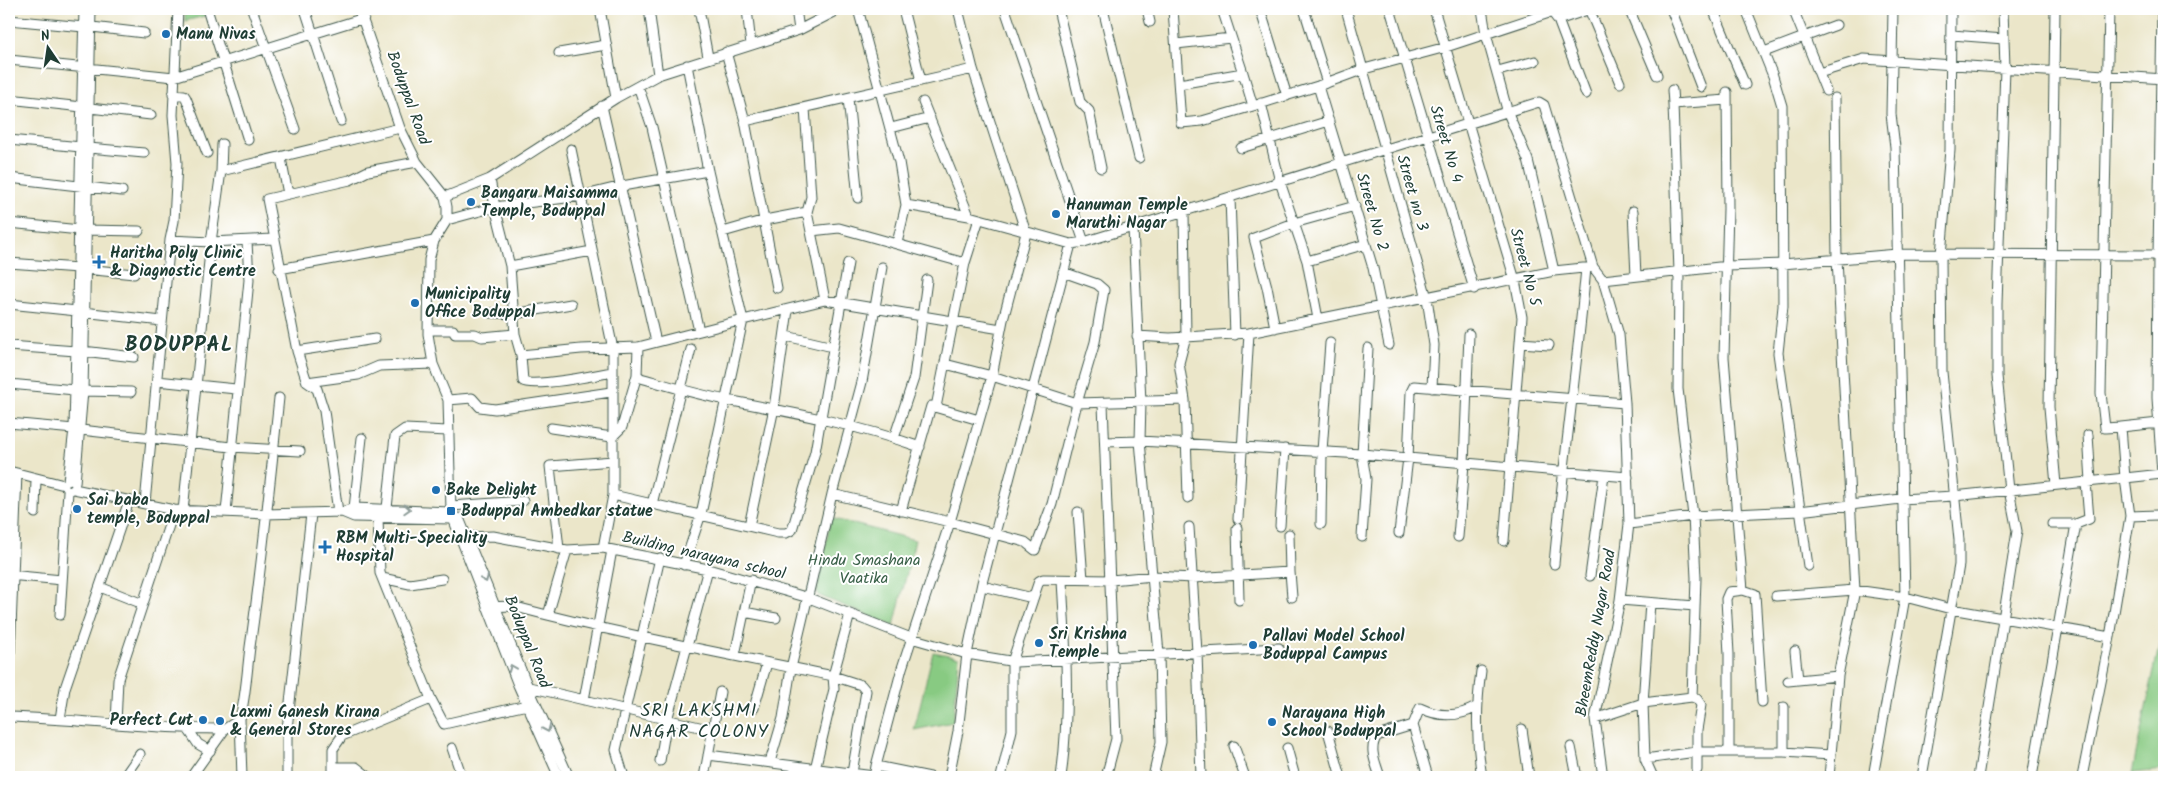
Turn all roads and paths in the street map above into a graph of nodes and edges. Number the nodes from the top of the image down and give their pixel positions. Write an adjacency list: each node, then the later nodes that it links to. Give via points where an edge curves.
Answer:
1 (84, 9): 48 (street)
2 (91, 9): 48 (street)
3 (178, 9): 84 (street)
4 (206, 9): 69 (street)
5 (252, 9): 60 (street)
6 (305, 9): 51 (street)
7 (359, 9): 42 (street, Boduppal Road)
8 (600, 9): 58 (street)
9 (650, 9): 82 (street)
10 (699, 9): 65 (street)
11 (747, 9): 59 (street)
12 (796, 9): 49 (street)
13 (838, 9): 49 (street)
14 (858, 9): 93 (street)
15 (904, 9): 86 (street)
16 (958, 9): 75 (street)
17 (1005, 9): 174 (street)
18 (1058, 9): 135 (street, via 1080,102 1089,111)
19 (1102, 9): 132 (street)
20 (1147, 9): 45 (street)
21 (1174, 9): 57 (street)
22 (1222, 9): 55 (street)
23 (1304, 9): 89 (street)
24 (1346, 9): 76 (street, Street no 3)
25 (1390, 9): 66 (street, Street No 4)
26 (1434, 9): 61 (street, Street No 5)
27 (1482, 9): 52 (street)
28 (1589, 9): 44 (street); 87 (street)
29 (1629, 9): 83 (street)
30 (1671, 9): 92 (street)
31 (1713, 9): 90 (street)
32 (1746, 9): 63 (street)
33 (1793, 9): 54 (street)
34 (1893, 9): 68 (street)
35 (1952, 9): 53 (street)
36 (2003, 9): 56 (street)
37 (2055, 9): 77 (street)
38 (2109, 9): 81 (street)
39 (2162, 9): 46 (street)
40 (1551, 10): 44 (street); 52 (street)
41 (1261, 12): 98 (street)
42 (364, 18): 51 (street); 116 (street, Boduppal Road)
43 (9, 20): 48 (street)
44 (1558, 20): 97 (street)
45 (1150, 22)
46 (2163, 23): 85 (street)
47 (1836, 25): 54 (street)
48 (88, 27): 50 (street); 73 (street)
49 (799, 30): 59 (street)
50 (144, 33)
51 (313, 33): 60 (street); 112 (street)
52 (1486, 34): 61 (street); 78 (street)
53 (1952, 35): 56 (street); 72 (street)
54 (1805, 36): 63 (street); 80 (street)
55 (1231, 38): 57 (street); 79 (street)
56 (2004, 39): 74 (street)
57 (1176, 44): 88 (street)
58 (606, 45): 64 (street); 99 (street)
59 (751, 45): 62 (street)
60 (265, 47): 69 (street); 118 (street)
61 (1446, 47): 66 (street); 115 (street, Street No 5)
62 (726, 52): 65 (street); 113 (street)
63 (1764, 52): 190 (street, via 1782,106)
64 (559, 53)
65 (708, 58): 71 (street)
66 (1405, 58): 76 (street); 120 (street, Street No 4)
67 (9, 60): 73 (street)
68 (1891, 60): 72 (street); 80 (street, via 1864,59); 179 (street)
69 (224, 61): 84 (street); 122 (street)
70 (1535, 61): 78 (street)
71 (687, 65): 82 (street); 136 (street)
72 (1952, 65): 74 (street); 180 (street, via 1950,150)
73 (86, 68): 84 (street); 107 (street)
74 (2005, 68): 77 (street); 181 (street)
75 (973, 69): 86 (street); 168 (street)
76 (1364, 69): 89 (street); 128 (street, Street no 3)
77 (2054, 70): 81 (street); 183 (street)
78 (1498, 71): 109 (street)
79 (1243, 73): 88 (street); 105 (street)
80 (1819, 73): 95 (street)
81 (2108, 74): 85 (street); 184 (street)
82 (658, 75): 91 (street)
83 (1657, 75)
84 (174, 77): 96 (street)
85 (2162, 79): 119 (street)
86 (921, 81): 93 (street)
87 (1620, 83)
88 (1179, 84): 105 (street, via 1181,122 1202,121)
89 (1322, 85): 98 (street); 114 (street, Street No 2)
90 (1745, 85)
91 (638, 86): 99 (street); 141 (street)
92 (1701, 87)
93 (881, 90): 100 (street); 117 (street)
94 (1672, 90): 104 (street)
95 (1826, 90)
96 (173, 94): 130 (street, via 186,98); 170 (street, via 177,164)
97 (1586, 94)
98 (1287, 96): 105 (street)
99 (616, 98): 106 (street)
100 (848, 98): 108 (street); 149 (street)
101 (1835, 98): 185 (street)
102 (9, 99): 107 (street)
103 (923, 102): 111 (street)
104 (1673, 104): 192 (street, via 1727,96); 199 (street)
105 (1257, 105): 123 (street)
106 (602, 106): 140 (street); 143 (street)
107 (86, 108): 110 (street); 125 (street)
108 (805, 108): 113 (street); 155 (street, via 812,197)
109 (1508, 113): 115 (street); 194 (street, via 1539,102 1544,105); 197 (street, via 1528,160)
110 (151, 115)
111 (930, 118): 117 (street); 157 (street)
112 (341, 121)
113 (744, 121): 160 (street)
114 (1329, 121): 123 (street); 134 (street, Street No 2)
115 (1469, 126): 120 (street); 203 (street, Street No 5)
116 (400, 128): 131 (street); 133 (street, Boduppal Road)
117 (891, 128): 151 (street)
118 (295, 129)
119 (2162, 133): 138 (street)
120 (1428, 137): 128 (street); 206 (street, Street No 4)
121 (9, 140): 125 (street)
122 (248, 140)
123 (1270, 140): 126 (street); 142 (street)
124 (222, 144): 137 (street)
125 (85, 148): 129 (street); 144 (street)
126 (1241, 148)
127 (571, 149): 147 (street)
128 (1385, 152): 134 (street); 207 (street, Street no 3)
129 (144, 153)
130 (207, 153)
131 (281, 158): 137 (street); 146 (street)
132 (1139, 158)
133 (417, 162): 146 (street, via 368,171 350,180); 148 (street, Boduppal Road)
134 (1343, 163): 142 (street); 152 (street, Street No 2)
135 (1101, 168)
136 (708, 171): 141 (street); 167 (street)
137 (221, 172): 173 (street)
138 (2162, 172): 182 (street)
139 (9, 178): 144 (street)
140 (490, 179): 148 (street); 153 (street)
141 (664, 180): 143 (street); 226 (street)
142 (1280, 182): 150 (street); 162 (street)
143 (622, 186): 147 (street); 235 (street)
144 (83, 187): 145 (street); 164 (street)
145 (122, 191)
146 (288, 194): 169 (street, via 267,199)
147 (581, 196): 153 (street); 178 (street)
148 (445, 197): 159 (street)
149 (858, 198)
150 (1230, 198): 156 (street); 230 (street)
151 (906, 204): 157 (street); 175 (street)
152 (1355, 206): 162 (street); 177 (street, Street No 2)
153 (495, 208): 159 (street); 191 (street)
154 (1633, 211): 201 (street)
155 (807, 212): 160 (street); 166 (street)
156 (1184, 213): 163 (street); 233 (street)
157 (969, 216): 158 (street)
158 (979, 219): 168 (street); 189 (street)
159 (447, 220): 172 (street, Boduppal Road)
160 (765, 220): 167 (street); 205 (street)
161 (9, 223): 164 (street)
162 (1294, 223): 186 (street); 223 (street, via 1257,235 1253,241 1268,287)
163 (1133, 228): 174 (street); 232 (street)
164 (83, 230): 165 (street); 195 (street)
165 (139, 231)
166 (811, 231): 175 (street, via 839,228); 208 (street)
167 (723, 232): 221 (street)
168 (1026, 233): 176 (street); 224 (street)
169 (273, 239): 171 (street); 196 (street)
170 (170, 240): 173 (street); 220 (street)
171 (248, 241): 173 (street); 261 (street, via 249,280)
172 (434, 241): 196 (street); 225 (street, Boduppal Road, via 429,260)
173 (211, 242): 258 (street)
174 (1084, 242): 176 (street)
175 (897, 243): 189 (street)
176 (1071, 244): 198 (street)
177 (1366, 244): 186 (street); 213 (street, Street No 2)
178 (592, 251): 191 (street); 244 (street)
179 (1897, 254): 180 (street); 185 (street); 323 (street)
180 (1941, 255): 181 (street); 321 (street, via 1942,372)
181 (2000, 255): 183 (street); 318 (street, via 1997,376)
182 (2161, 255): 184 (street); 282 (street)
183 (2052, 256): 184 (street); 316 (street, via 2049,407)
184 (2105, 256): 283 (street, via 2101,393 2105,428)
185 (1837, 259): 190 (street); 328 (street)
186 (1307, 261): 219 (street)
187 (9, 263): 195 (street)
188 (848, 263): 209 (street)
189 (965, 263): 222 (street)
190 (1783, 264): 192 (street); 330 (street, via 1778,353)
191 (510, 266): 217 (street)
192 (1728, 266): 199 (street); 336 (street, via 1724,357)
193 (882, 267): 212 (street)
194 (1589, 267): 197 (street); 204 (street, BheemReddy Nagar Road); 269 (street)
195 (82, 269): 200 (street); 215 (street)
196 (279, 269): 247 (street)
197 (1554, 271): 203 (street)
198 (1063, 272): 259 (street); 274 (street, via 1097,284 1104,290)
199 (1679, 272): 201 (street); 344 (street, via 1678,389)
200 (134, 274)
201 (1636, 276): 204 (street)
202 (927, 280): 218 (street)
203 (1515, 280): 206 (street); 237 (street, Street No 5, via 1522,317)
204 (1603, 280): 275 (street, BheemReddy Nagar Road, via 1619,335)
205 (777, 288)
206 (1474, 288): 207 (street)
207 (1427, 298): 213 (street); 260 (street, Street no 3, via 1434,345)
208 (825, 300): 209 (street); 214 (street)
209 (840, 302): 212 (street); 242 (street)
210 (9, 304): 215 (street)
211 (571, 304): 217 (street)
212 (875, 307): 218 (street); 285 (street)
213 (1382, 307): 219 (street); 238 (street, Street No 2)
214 (788, 310): 221 (street); 231 (street)
215 (80, 312): 220 (street); 246 (street)
216 (491, 314): 217 (street)
217 (514, 314): 228 (street)
218 (924, 316): 222 (street); 291 (street, via 914,378)
219 (1318, 319): 223 (street)
220 (162, 320): 255 (street)
221 (743, 320): 226 (street); 271 (street)
222 (953, 321): 224 (street); 251 (street)
223 (1275, 328): 227 (street)
224 (1001, 329): 254 (street)
225 (428, 330): 228 (street, via 453,330 455,334 482,337); 250 (street, Boduppal Road)
226 (699, 331): 235 (street)
227 (1249, 333): 230 (street); 297 (street)
228 (515, 334): 248 (street)
229 (1469, 334): 263 (street)
230 (1235, 335): 233 (street)
231 (786, 336): 242 (street); 278 (street)
232 (1137, 336): 233 (street); 273 (street)
233 (1186, 336): 272 (street, via 1179,363)
234 (375, 339): 247 (street)
235 (656, 342): 241 (street)
236 (1330, 343): 303 (street)
237 (1520, 343): 239 (street); 267 (street, Street No 5)
238 (1389, 345)
239 (1549, 345)
240 (9, 346): 246 (street)
241 (638, 347): 244 (street); 253 (street)
242 (833, 347): 279 (street)
243 (1368, 348): 304 (street)
244 (613, 349): 248 (street); 252 (street)
245 (691, 349): 262 (street)
246 (79, 351): 249 (street); 264 (street)
247 (297, 351): 256 (street)
248 (521, 355): 252 (street, via 521,377 526,384)
249 (134, 357)
250 (432, 364): 256 (street, via 379,366 358,375); 270 (street, Boduppal Road)
251 (945, 364): 254 (street); 277 (street)
252 (612, 372): 266 (street)
253 (637, 375): 262 (street); 289 (street, via 622,427)
254 (992, 376): 259 (street); 280 (street)
255 (157, 381): 258 (street); 292 (street)
256 (308, 382): 334 (street, via 317,388 324,411)
257 (9, 384): 264 (street)
258 (196, 385): 261 (street); 295 (street)
259 (1033, 388): 274 (street); 355 (street)
260 (1432, 388): 263 (street); 305 (street, via 1414,386 1411,392)
261 (236, 389): 298 (street)
262 (681, 389): 271 (street); 327 (street)
263 (1466, 390): 267 (street); 307 (street)
264 (79, 391): 265 (street); 286 (street)
265 (131, 392)
266 (611, 392): 270 (street, via 495,409 480,407 472,398); 289 (street)
267 (1516, 395): 269 (street); 308 (street, Street No 5)
268 (279, 398): 301 (street)
269 (1573, 398): 275 (street); 309 (street)
270 (448, 400): 287 (street, Boduppal Road)
271 (727, 400): 278 (street); 340 (street)
272 (1185, 400): 273 (street); 296 (street)
273 (1141, 402): 276 (street); 293 (street)
274 (1077, 403): 276 (street); 355 (street, via 1052,504 1035,550 1025,542)
275 (1625, 403): 312 (street, BheemReddy Nagar Road)
276 (1103, 404): 294 (street)
277 (936, 407): 280 (street); 299 (street, via 932,406)
278 (774, 408): 279 (street); 351 (street)
279 (820, 420): 285 (street); 351 (street, via 815,452 792,530 778,533)
280 (979, 420): 346 (street)
281 (9, 423): 286 (street)
282 (2159, 423): 283 (street); 314 (street, via 2162,474)
283 (2121, 427): 314 (street)
284 (551, 428): 289 (street)
285 (850, 428): 291 (street); 319 (street)
286 (77, 430): 292 (street); 317 (street)
287 (448, 431): 341 (street, via 405,430 395,436); 342 (street, Boduppal Road)
288 (2088, 434): 315 (street)
289 (612, 437): 306 (street)
290 (362, 438): 329 (street)
291 (894, 438): 299 (street)
292 (151, 439): 295 (street); 326 (street)
293 (1140, 441): 294 (street); 296 (street); 371 (street)
294 (1105, 442): 380 (street)
295 (191, 443): 298 (street); 331 (street)
296 (1187, 444): 297 (street); 322 (street)
297 (1242, 446): 300 (street); 370 (street, via 1237,523)
298 (231, 447): 301 (street); 333 (street)
299 (920, 447): 332 (street)
300 (1285, 449): 303 (street); 352 (street)
301 (273, 450): 302 (street); 338 (street)
302 (300, 451)
303 (1322, 451): 304 (street); 347 (street)
304 (1362, 454): 305 (street); 358 (street, via 1366,479)
305 (1408, 458): 307 (street); 354 (street)
306 (613, 461): 320 (street); 361 (street, via 550,466)
307 (1464, 464): 308 (street); 359 (street)
308 (1511, 467): 309 (street); 360 (street, Street No 5)
309 (1562, 471): 311 (street); 364 (street)
310 (13, 472): 313 (street); 369 (street)
311 (1604, 475): 312 (street); 372 (street)
312 (1628, 477): 348 (street, BheemReddy Nagar Road)
313 (36, 478): 317 (street); 337 (street)
314 (2125, 478): 315 (street); 345 (street)
315 (2089, 481): 316 (street); 350 (street, via 2089,519)
316 (2056, 485): 318 (street)
317 (70, 486): 324 (street); 377 (street)
318 (2009, 490): 321 (street); 402 (street, via 2017,532)
319 (832, 494): 332 (street); 388 (street)
320 (613, 495): 327 (street); 362 (street)
321 (1954, 496): 323 (street); 396 (street, via 1959,565)
322 (1188, 498)
323 (1901, 499): 328 (street); 387 (street)
324 (129, 501): 326 (street); 382 (street)
325 (523, 501): 342 (street)
326 (145, 503): 331 (street)
327 (652, 504): 340 (street)
328 (1849, 506): 330 (street); 384 (street)
329 (354, 508): 334 (street); 341 (street)
330 (1799, 510): 336 (street); 366 (street)
331 (179, 511): 333 (street); 393 (street)
332 (901, 511): 346 (street)
333 (226, 512): 338 (street)
334 (340, 512): 339 (street); 341 (street, via 354,517)
335 (1078, 512): 376 (street)
336 (1738, 512): 344 (street); 383 (street)
337 (35, 513)
338 (265, 514): 339 (street); 440 (street, via 259,595)
339 (311, 514): 472 (street, via 287,729)
340 (701, 514): 351 (street); 365 (street)
341 (384, 515): 342 (street); 373 (street, via 378,551)
342 (453, 515): 357 (street, Boduppal Road); 394 (street, Boduppal Road)
343 (2156, 515): 345 (street)
344 (1693, 516): 348 (street); 395 (street)
345 (2130, 516): 406 (street)
346 (950, 522): 355 (street); 407 (street)
347 (1321, 524)
348 (1629, 524): 391 (street, BheemReddy Nagar Road)
349 (2052, 524): 350 (street)
350 (2076, 524): 404 (street)
351 (749, 526)
352 (1280, 526)
353 (1189, 527): 374 (street)
354 (1399, 533)
355 (994, 534): 381 (street)
356 (1289, 534): 368 (street)
357 (468, 537): 361 (street, Building narayana school, via 493,536); 394 (street, Boduppal Road, one-way to 394)
358 (1362, 537)
359 (1458, 537)
360 (1504, 541)
361 (563, 549): 362 (street, Building narayana school); 400 (street)
362 (608, 549): 363 (street, Building narayana school); 403 (street)
363 (660, 558): 365 (street, Building narayana school); 405 (street)
364 (1554, 564)
365 (684, 565): 367 (street, Building narayana school)
366 (1808, 566)
367 (708, 569): 378 (street, Building narayana school); 408 (street)
368 (1290, 572): 370 (street); 386 (street)
369 (11, 575): 377 (street); 423 (street)
370 (1239, 575): 374 (street); 390 (street)
371 (1153, 576): 374 (street); 380 (street); 413 (street)
372 (1590, 576)
373 (382, 578): 375 (street, via 410,584); 429 (street)
374 (1192, 578): 411 (street)
375 (442, 579)
376 (1083, 579): 379 (street); 380 (street)
377 (62, 580): 399 (street)
378 (751, 580): 388 (street, Building narayana school); 397 (street)
379 (1062, 580): 389 (street, via 1042,579); 416 (street)
380 (1111, 580): 415 (street)
381 (982, 586): 389 (street); 412 (street)
382 (100, 587): 393 (street); 439 (street, via 65,688)
383 (1743, 590): 431 (street, via 1756,596); 456 (street, via 1729,592 1726,599 1730,654)
384 (1855, 590): 385 (street); 387 (street); 422 (street)
385 (1776, 596)
386 (1292, 597)
387 (1905, 597): 396 (street); 498 (street)
388 (809, 598): 398 (street, Building narayana school); 419 (street)
389 (1032, 598): 417 (street)
390 (1240, 600)
391 (1620, 600): 392 (street); 441 (street, BheemReddy Nagar Road)
392 (1650, 603): 395 (street); 432 (street)
393 (142, 604): 443 (street, via 118,678)
394 (491, 606): 400 (street, via 512,606); 426 (street, Boduppal Road); 433 (street, Boduppal Road, one-way to 394)
395 (1695, 606): 428 (street)
396 (1951, 609): 402 (street); 499 (street)
397 (744, 612): 401 (street); 414 (street)
398 (850, 614): 407 (street, Building narayana school); 421 (street)
399 (60, 615)
400 (548, 615): 403 (street)
401 (776, 618)
402 (2002, 618): 404 (street); 500 (street)
403 (599, 627): 405 (street); 430 (street)
404 (2056, 628): 406 (street); 501 (street, via 2051,679)
405 (642, 636): 408 (street); 437 (street)
406 (2110, 637): 502 (street)
407 (911, 638): 412 (street, Building narayana school); 468 (street)
408 (688, 648): 414 (street); 442 (street)
409 (1279, 648): 411 (street, Building narayana school)
410 (1795, 650): 424 (street)
411 (1197, 652): 413 (street, Building narayana school); 486 (street)
412 (967, 654): 417 (street, Building narayana school); 481 (street)
413 (1159, 654): 415 (street, Building narayana school); 485 (street, via 1161,742)
414 (735, 655): 418 (street)
415 (1114, 656): 416 (street, Building narayana school); 484 (street, via 1116,738)
416 (1066, 659): 417 (street, Building narayana school); 483 (street, via 1067,738)
417 (1012, 662): 482 (street, via 1012,730)
418 (766, 663): 419 (street); 436 (street)
419 (791, 668): 421 (street); 463 (street, via 784,718)
420 (1481, 671): 434 (street)
421 (833, 676): 465 (street, via 834,689); 467 (street, via 862,685 866,691)
422 (1838, 676): 424 (street); 459 (street)
423 (9, 680)
424 (1798, 680): 425 (street)
425 (1788, 681)
426 (529, 687): 430 (street); 477 (street, Boduppal Road, one-way to 477)
427 (720, 692): 448 (street)
428 (1692, 697): 432 (street); 455 (street, via 1701,705)
429 (431, 699): 433 (street, via 444,724); 464 (street, via 342,736 333,749)
430 (584, 700): 437 (street)
431 (1762, 702)
432 (1643, 703): 441 (street); 461 (street)
433 (527, 705): 476 (street, Boduppal Road)
434 (1476, 707): 444 (street, via 1465,714 1435,715 1420,708); 492 (street)
435 (1784, 707): 457 (street)
436 (754, 708)
437 (626, 710): 442 (street); 478 (street, via 615,754)
438 (9, 717): 439 (street)
439 (60, 718): 443 (street)
440 (240, 719): 446 (street); 471 (street)
441 (1594, 719): 495 (street, BheemReddy Nagar Road)
442 (667, 720): 448 (street); 462 (street)
443 (116, 724): 445 (street)
444 (1413, 725): 490 (street, via 1377,736 1372,751); 491 (street)
445 (188, 729): 446 (street); 454 (street, via 198,744)
446 (225, 729): 454 (street)
447 (1522, 729): 493 (street)
448 (712, 730): 460 (street)
449 (1328, 731): 489 (street)
450 (1234, 746): 487 (street)
451 (1571, 747): 494 (street)
452 (452, 748): 475 (street)
453 (1287, 748): 488 (street)
454 (210, 752): 470 (street)
455 (1696, 752): 456 (street); 461 (street); 466 (street)
456 (1729, 752): 457 (street)
457 (1784, 752): 459 (street)
458 (140, 754): 469 (street)
459 (1831, 755): 497 (street)
460 (708, 756): 463 (street); 479 (street)
461 (1645, 759): 496 (street)
462 (660, 761)
463 (770, 762): 465 (street)
464 (333, 767): 473 (street); 474 (street, via 356,766)
465 (815, 769): 467 (street)
466 (1697, 770)
467 (852, 773): 468 (street)
468 (875, 773): 480 (street)
469 (124, 777)
470 (191, 777)
471 (242, 777)
472 (287, 777)
473 (333, 777)
474 (369, 777)
475 (462, 777)
476 (559, 777)
477 (568, 777)
478 (624, 777)
479 (703, 777)
480 (930, 777)
481 (949, 777)
482 (1001, 777)
483 (1061, 777)
484 (1106, 777)
485 (1153, 777)
486 (1201, 777)
487 (1244, 777)
488 (1295, 777)
489 (1341, 777)
490 (1380, 777)
491 (1428, 777)
492 (1482, 777)
493 (1529, 777)
494 (1576, 777)
495 (1603, 777)
496 (1653, 777)
497 (1829, 777)
498 (1873, 777)
499 (1922, 777)
500 (1978, 777)
501 (2032, 777)
502 (2082, 777)

